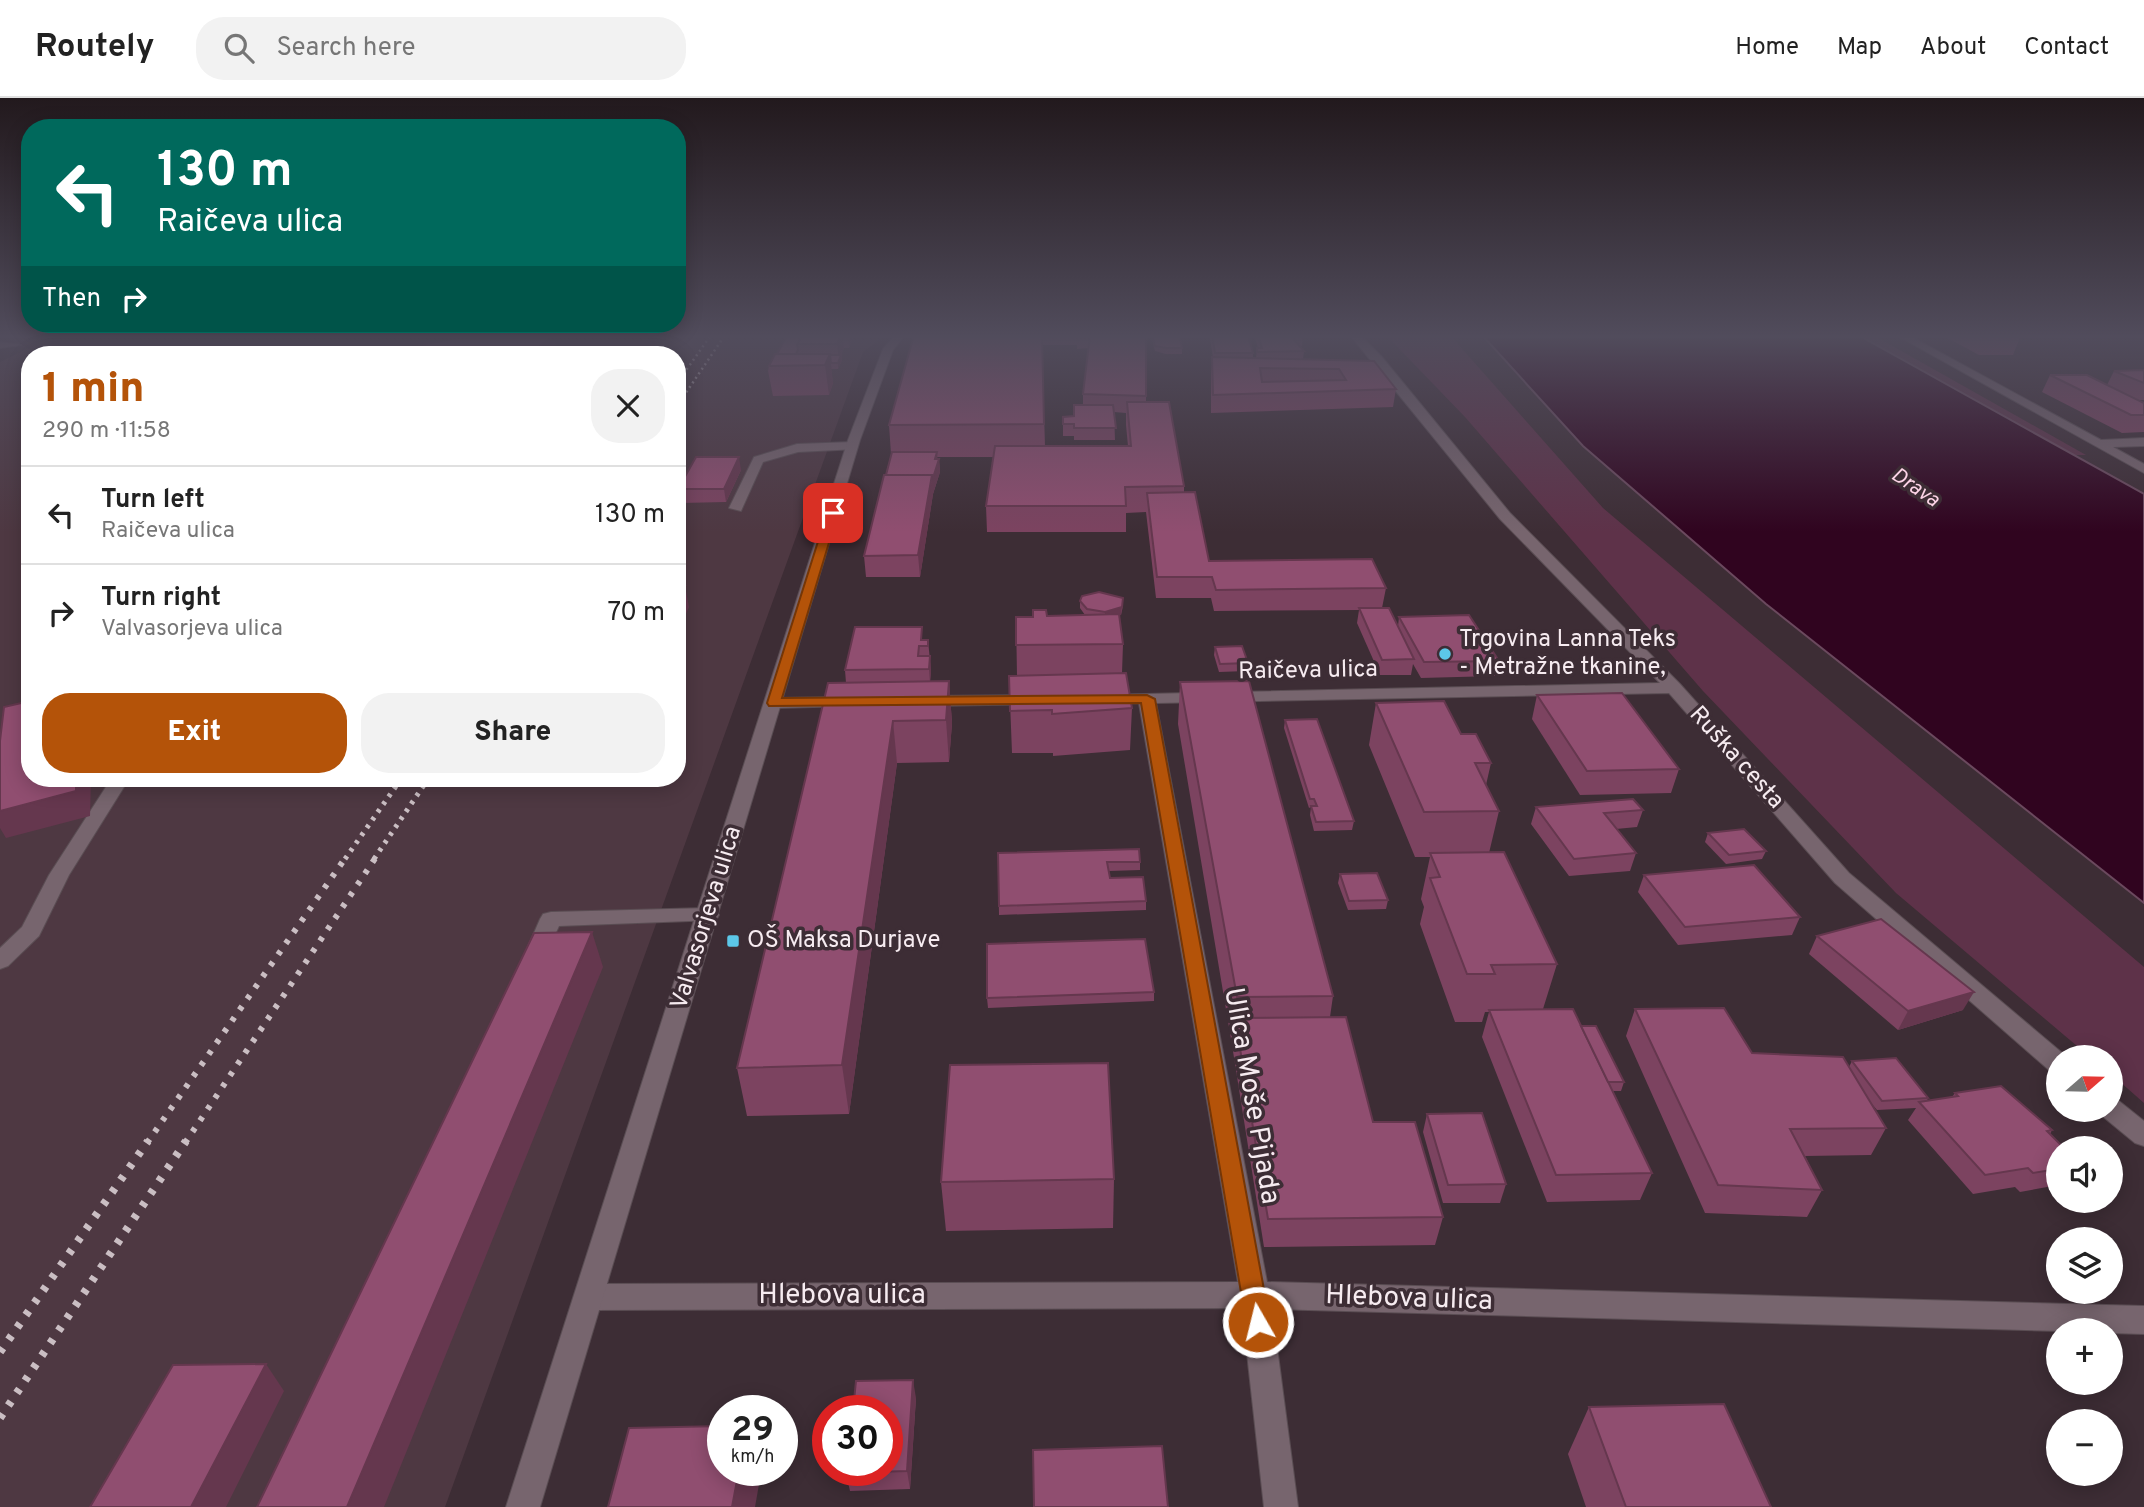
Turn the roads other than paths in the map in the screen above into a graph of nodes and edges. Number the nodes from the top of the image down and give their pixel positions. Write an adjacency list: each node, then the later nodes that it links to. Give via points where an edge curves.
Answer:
1 (869, 401): 6 (street, Valvasorjeva ulica)
2 (1412, 401): 9 (street, Ruška cesta, via 1505,516)
3 (2019, 401): 5 (street)
4 (2144, 442): 5 (street)
5 (2096, 444): 7 (street)
6 (853, 446): 8 (street, via 797,448 758,460); 15 (street, Valvasorjeva ulica)
7 (2144, 469)
8 (736, 508)
9 (1674, 688): 11 (street, Raičeva ulica); 20 (street, Ruška cesta, via 1842,878)
10 (1092, 699): 11 (street, Raičeva ulica)
11 (1147, 699): 23 (street, Ulica Moše Pijada)
12 (1050, 700): 13 (street)
13 (911, 701)
14 (870, 702): 15 (street)
15 (774, 703): 17 (street, Valvasorjeva ulica)
16 (115, 787): 18 (street, via 59,875 32,931)
17 (708, 915): 19 (street, via 551,919); 24 (street, Valvasorjeva ulica)
18 (0, 961)
19 (523, 981)
20 (2046, 1053)
21 (2123, 1119): 22 (street)
22 (2144, 1136)
23 (1255, 1295): 24 (street, Hlebova ulica); 25 (street, Hlebova ulica); 27 (street, Ulica Moše Pijada)
24 (590, 1297): 26 (street, Valvasorjeva ulica)
25 (2144, 1320)
26 (523, 1507)
27 (1281, 1507)

